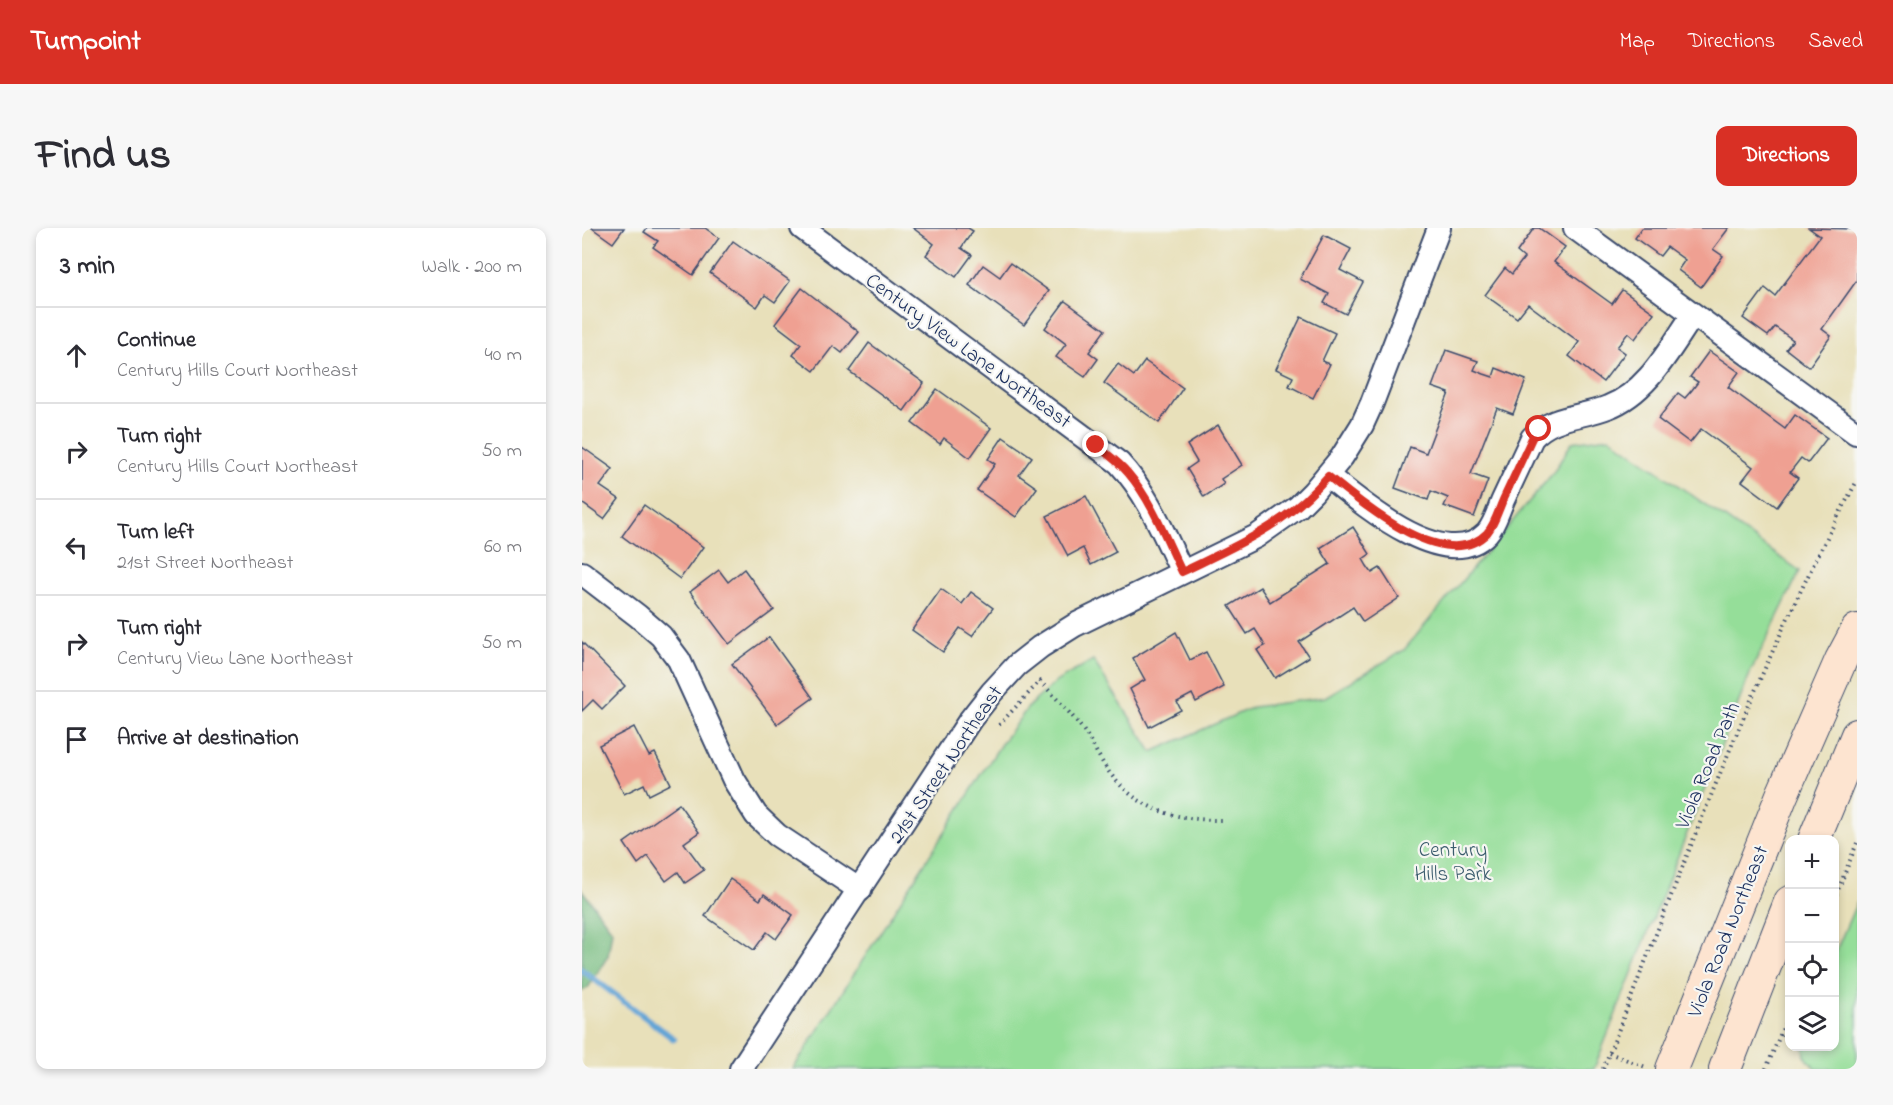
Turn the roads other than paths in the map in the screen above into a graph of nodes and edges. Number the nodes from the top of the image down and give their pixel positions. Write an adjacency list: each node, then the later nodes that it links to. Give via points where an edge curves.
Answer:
1 (802, 228): 7 (street, Century View Lane Northeast, via 1119,463 1156,517)
2 (1439, 228): 6 (street, 21st Street Northeast, via 1372,403)
3 (1575, 228): 4 (street)
4 (1693, 315): 5 (street); 6 (street, via 1636,390 1609,407 1568,416 1539,429 1496,520 1478,540 1450,546 1400,529)
5 (1856, 433)
6 (1328, 476): 7 (street, 21st Street Northeast, via 1278,523)
7 (1182, 572): 12 (street, 21st Street Northeast, via 1075,625 1017,665 970,720)
8 (582, 573): 12 (street, via 646,622 679,660 734,780 756,816 777,836)
9 (1857, 630): 15 (main road, Viola Road Northeast, via 1771,821)
10 (1857, 735): 11 (main road)
11 (1816, 835)
12 (860, 890): 14 (street, 21st Street Northeast)
13 (1785, 915): 16 (main road)
14 (741, 1069)
15 (1672, 1069)
16 (1725, 1069)

